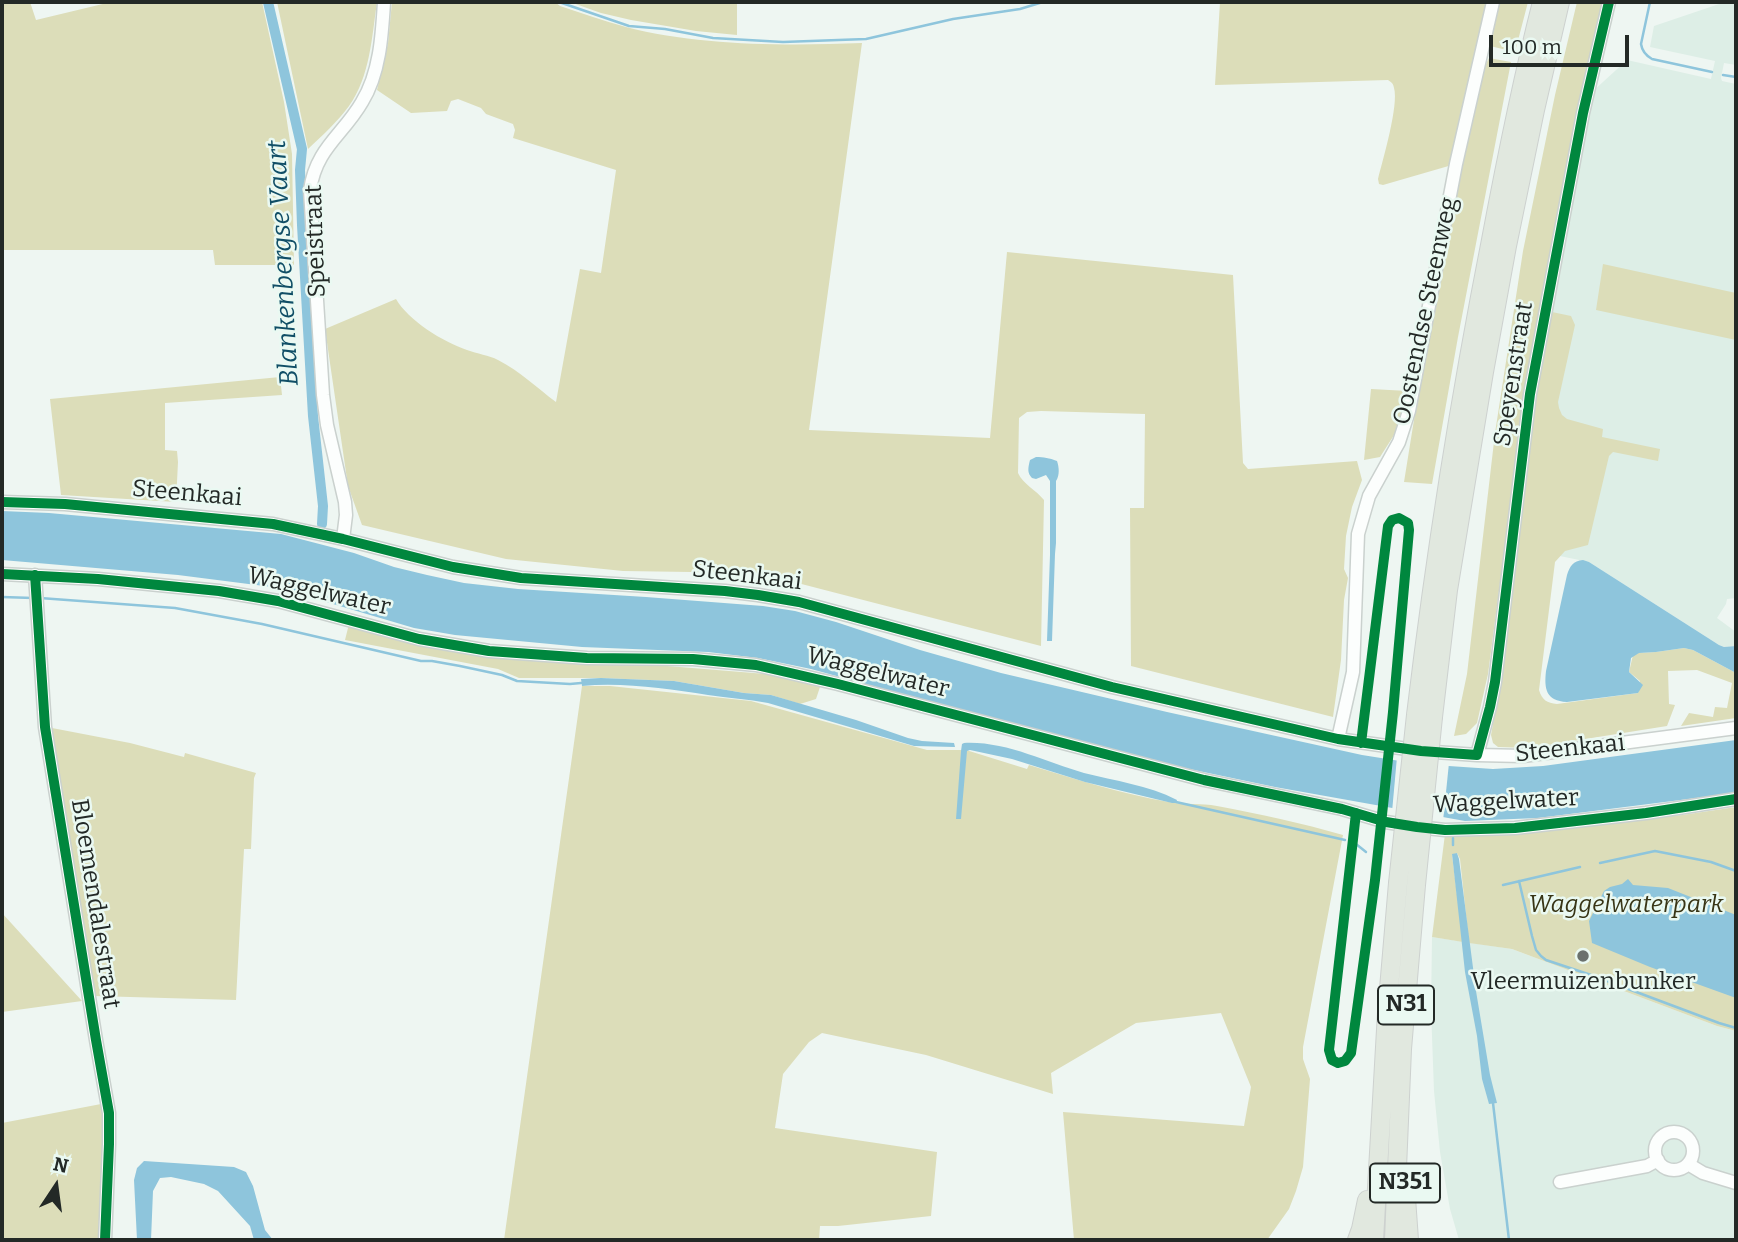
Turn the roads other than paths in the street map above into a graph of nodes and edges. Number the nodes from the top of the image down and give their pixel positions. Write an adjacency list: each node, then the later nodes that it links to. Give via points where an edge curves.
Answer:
1 (384, 2): 7 (street, Speistraat, via 368,93 319,160 310,190 323,394 345,502)
2 (1493, 2): 12 (street, Oostendse Steenweg, via 1456,163 1409,411 1399,442 1368,496 1358,534 1353,672)
3 (1542, 2): 10 (highway, N31, via 1465,376 1436,563)
4 (1560, 2): 10 (highway, N31, via 1507,246)
5 (1609, 2): 13 (street, Speyenstraat, via 1583,113 1530,394 1495,682)
6 (2, 502): 7 (street, Steenkaai, via 211,517)
7 (343, 539): 12 (street, Steenkaai, via 491,574 725,591 799,602 1112,687)
8 (2, 574): 9 (street, Waggelwater)
9 (34, 575): 14 (street, Waggelwater, via 219,591 489,651 756,665 1204,780 1418,827 1515,828); 22 (street, Bloemendalestraat, via 45,727 109,1113)
10 (1425, 716): 15 (highway, N31, bridge)
11 (1736, 728): 13 (street, Steenkaai, via 1523,756)
12 (1338, 739): 13 (street, Steenkaai)
13 (1477, 755)
14 (1736, 799)
15 (1407, 884): 16 (highway, N31); 17 (highway, N31, via 1389,976)
16 (1399, 1126): 25 (highway, N31); 26 (highway, N351, via 1406,1146)
17 (1379, 1146): 23 (highway, N351); 24 (highway, N31)
18 (1658, 1160): 19 (street, via 1671,1170); 19 (street, via 1655,1149 1660,1138 1672,1132 1686,1136 1693,1146); 20 (street)
19 (1688, 1164): 21 (street)
20 (1560, 1182)
21 (1736, 1183)
22 (105, 1240)
23 (1356, 1240)
24 (1374, 1240)
25 (1394, 1240)
26 (1409, 1240)

